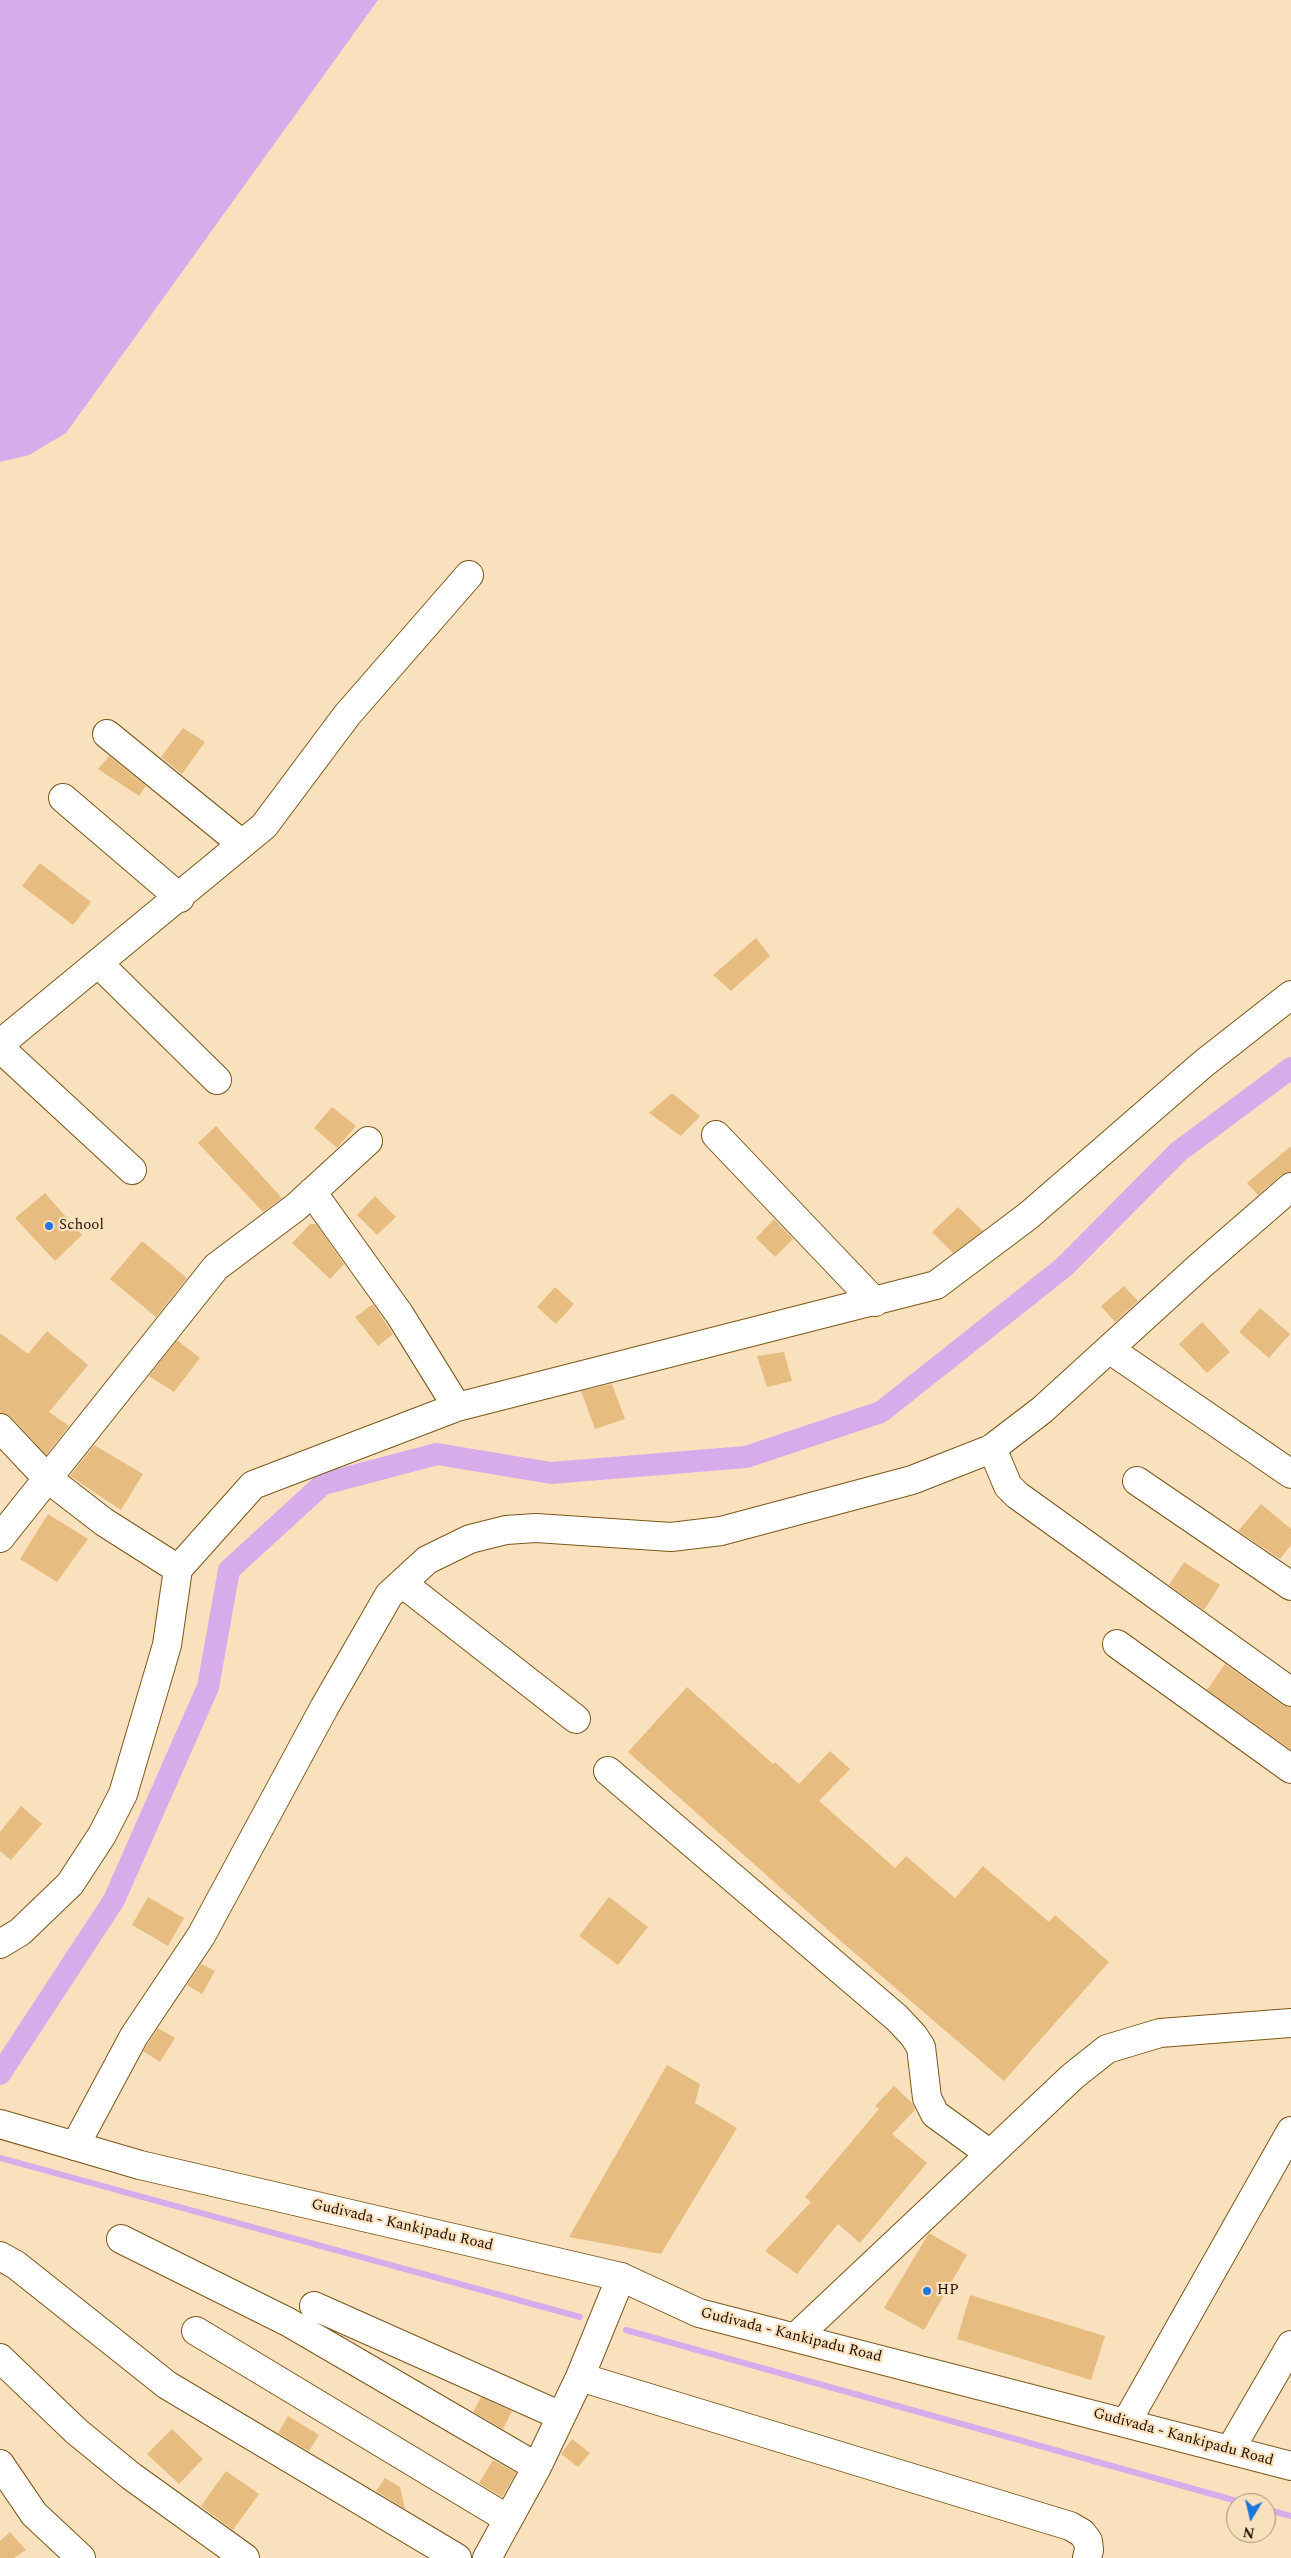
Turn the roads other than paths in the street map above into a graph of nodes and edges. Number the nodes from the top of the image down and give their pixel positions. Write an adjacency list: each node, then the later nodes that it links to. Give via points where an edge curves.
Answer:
1 (469, 575): 4 (street, via 346,715 264,826)
2 (107, 734): 4 (street)
3 (63, 798): 5 (street)
4 (242, 844): 5 (street)
5 (180, 898): 6 (street)
6 (99, 964): 8 (street); 10 (street)
7 (1291, 994): 16 (street, via 1203,1064 1028,1216 936,1285)
8 (0, 1044)
9 (0, 1048): 13 (street)
10 (217, 1080)
11 (716, 1135): 16 (street)
12 (368, 1141): 15 (street)
13 (132, 1170)
14 (1291, 1187): 17 (street)
15 (312, 1192): 18 (street, via 400,1315); 22 (street, via 216,1266)
16 (875, 1302): 18 (street)
17 (1109, 1349): 20 (street, via 1042,1410); 21 (street)
18 (457, 1407): 25 (street, via 253,1485)
19 (0, 1428): 22 (street)
20 (992, 1448): 26 (street, via 912,1480 721,1531 671,1537 536,1528 506,1530 470,1539 427,1560); 29 (street, via 1008,1486 1017,1495)
21 (1291, 1474)
22 (47, 1478): 24 (street); 25 (street, via 104,1522)
23 (1137, 1481): 27 (street)
24 (0, 1538)
25 (178, 1569): 33 (street, via 167,1645 123,1794 102,1835 70,1884 20,1932)
26 (402, 1583): 30 (street); 37 (street, via 389,1595 324,1708 201,1936)
27 (1291, 1586)
28 (1117, 1644): 31 (street)
29 (1291, 1692)
30 (576, 1719)
31 (1291, 1769)
32 (608, 1771): 38 (street, via 898,2018 920,2047 927,2098 935,2114)
33 (0, 1944)
34 (1291, 2023): 38 (street, via 1160,2033 1107,2049 1073,2076)
35 (0, 2124): 37 (street, Gudivada - Kankipadu Road)
36 (1291, 2131): 49 (street)
37 (60, 2142): 41 (street, Gudivada - Kankipadu Road, via 140,2165)
38 (990, 2154): 44 (street)
39 (121, 2239): 53 (street, via 288,2322)
40 (0, 2256): 57 (street, via 16,2265 167,2385)
41 (621, 2277): 44 (street, Gudivada - Kankipadu Road, via 699,2313); 47 (street)
42 (314, 2306): 48 (street)
43 (196, 2331): 54 (street)
44 (796, 2336): 49 (street, Gudivada - Kankipadu Road)
45 (1291, 2345): 50 (street)
46 (0, 2358): 56 (street, via 76,2431 131,2476)
47 (580, 2376): 48 (street); 59 (street, via 1070,2526 1088,2541 1090,2550)
48 (561, 2416): 53 (street)
49 (1126, 2423): 50 (street, Gudivada - Kankipadu Road)
50 (1230, 2450): 52 (street, Gudivada - Kankipadu Road)
51 (0, 2464): 55 (street, via 34,2514)
52 (1291, 2466)
53 (537, 2467): 54 (street)
54 (508, 2519): 58 (street)
55 (81, 2558)
56 (245, 2558)
57 (457, 2558)
58 (487, 2558)
59 (1087, 2558)

